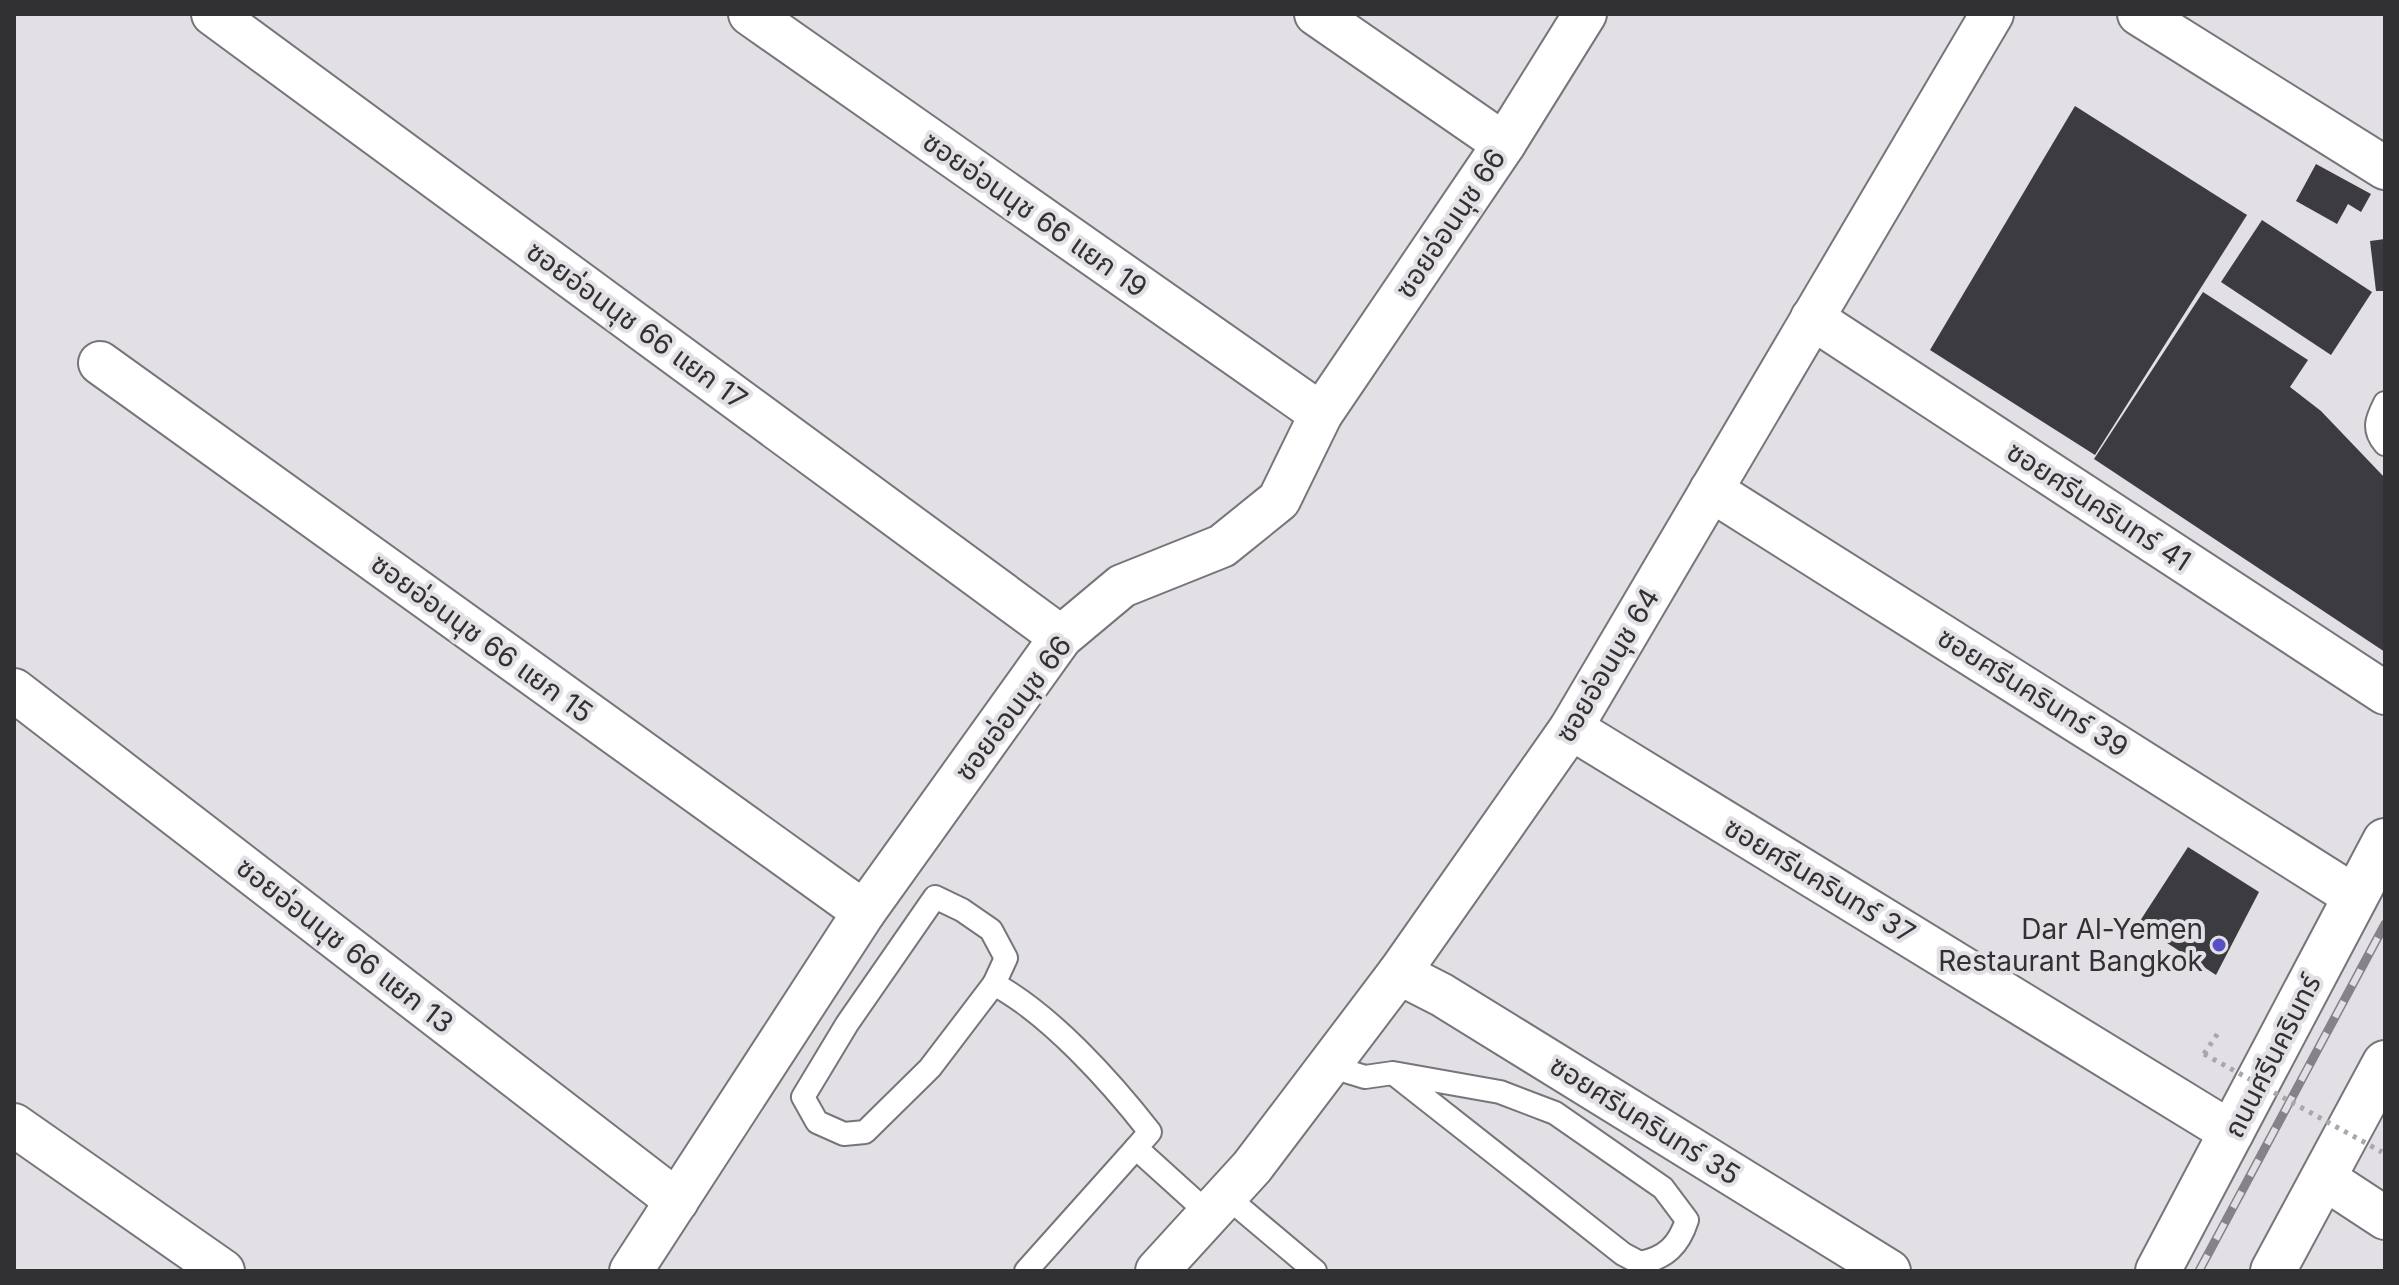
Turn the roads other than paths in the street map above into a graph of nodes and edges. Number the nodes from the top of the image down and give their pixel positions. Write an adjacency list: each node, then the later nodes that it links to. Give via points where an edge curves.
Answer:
1 (213, 14): 15 (street, ซอยอ่อนนุช 66 แยก 17)
2 (750, 14): 12 (street, ซอยอ่อนนุช 66 แยก 19)
3 (1316, 14): 7 (street)
4 (1585, 14): 7 (street, ซอยอ่อนนุช 66)
5 (1992, 14): 9 (street, ซอยอ่อนนุช 64)
6 (2139, 14): 8 (street)
7 (1504, 144): 12 (street, ซอยอ่อนนุช 66)
8 (2385, 168)
9 (1812, 318): 14 (street, ซอยอ่อนนุช 64); 17 (street, ซอยศรีนครินทร์ 41)
10 (100, 363): 21 (street, ซอยอ่อนนุช 66 แยก 15)
11 (2385, 403): 13 (lane, via 2376,421)
12 (1321, 414): 15 (street, ซอยอ่อนนุช 66, via 1279,500 1222,546 1122,586)
13 (2385, 444)
14 (1711, 490): 18 (street, ซอยอ่อนนุช 64); 20 (street, ซอยศรีนครินทร์ 39)
15 (1061, 637): 21 (street, ซอยอ่อนนุช 66)
16 (14, 690): 31 (street, ซอยอ่อนนุช 66 แยก 13)
17 (2385, 693)
18 (1571, 728): 22 (street, ซอยอ่อนนุช 64); 28 (street, ซอยศรีนครินทร์ 37)
19 (2385, 841): 20 (main road, ถนนศรีนครินทร์)
20 (2354, 896): 28 (main road, ถนนศรีนครินทร์)
21 (864, 912): 31 (street, ซอยอ่อนนุช 66)
22 (1399, 973): 25 (street, ซอยอ่อนนุช 64); 39 (street, ซอยศรีนครินทร์ 35)
23 (994, 984): 23 (lane, via 930,1068 865,1132 844,1134 817,1122 803,1097 935,897 991,930 1006,958); 29 (lane, via 1058,1033 1124,1098 1150,1132)
24 (2385, 1063): 30 (main road)
25 (1329, 1066): 26 (lane, via 1365,1077); 32 (street, ซอยอ่อนนุช 64)
26 (1393, 1073): 26 (lane, via 1500,1092 1555,1113 1663,1188 1687,1220 1682,1237 1655,1260 1640,1263 1623,1254)
27 (14, 1125): 34 (street)
28 (2232, 1133): 40 (main road, ถนนศรีนครินทร์)
29 (1136, 1148): 32 (lane); 36 (lane)
30 (2324, 1178): 33 (street); 41 (main road)
31 (677, 1201): 35 (street, ซอยอ่อนนุช 66)
32 (1217, 1205): 37 (street, ซอยอ่อนนุช 64); 38 (lane)
33 (2385, 1218)
34 (223, 1271)
35 (631, 1271)
36 (1026, 1271)
37 (1157, 1271)
38 (1315, 1271)
39 (1889, 1271)
40 (2158, 1271)
41 (2273, 1271)

